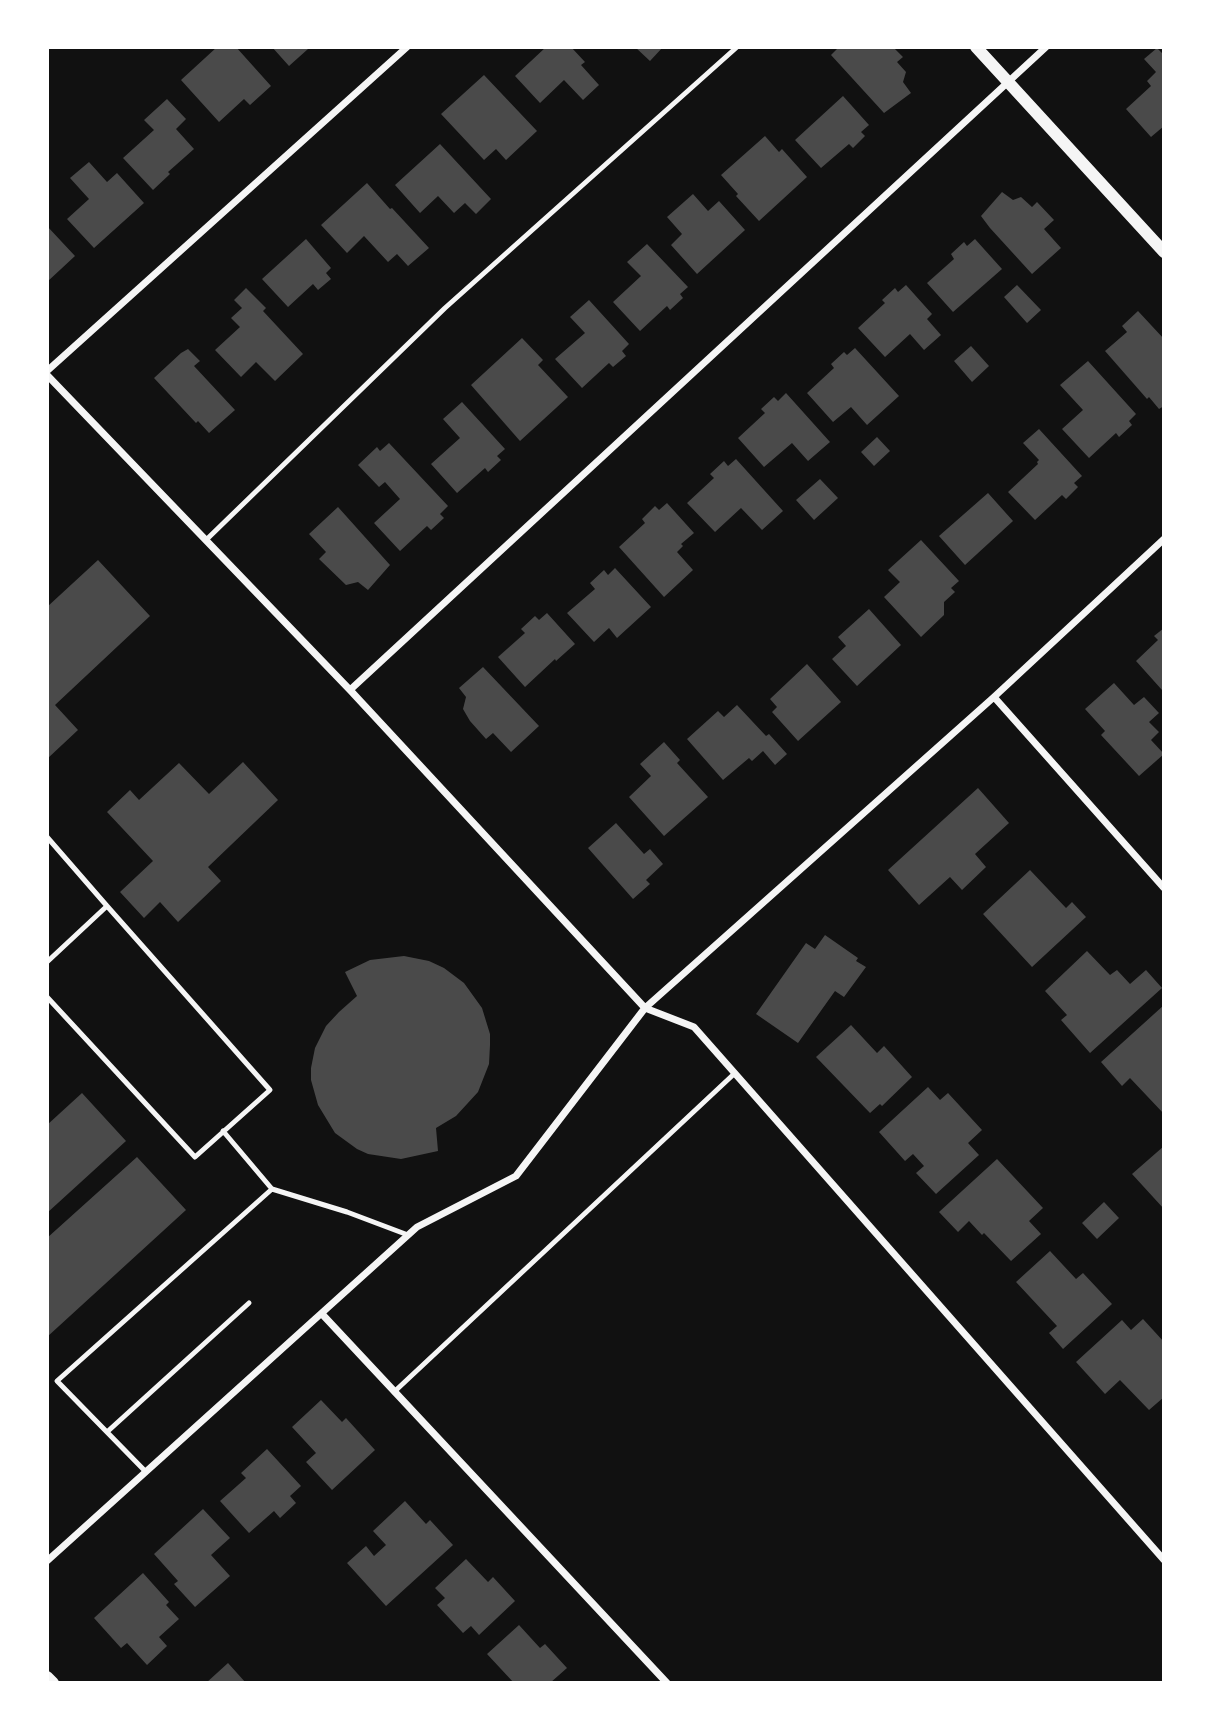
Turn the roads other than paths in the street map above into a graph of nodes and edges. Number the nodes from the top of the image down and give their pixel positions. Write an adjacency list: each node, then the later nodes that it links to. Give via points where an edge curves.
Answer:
1 (407, 47): 7 (street)
2 (737, 47): 9 (lane, via 445,308)
3 (976, 47): 5 (street)
4 (1046, 47): 5 (street)
5 (1007, 82): 6 (street); 10 (street)
6 (1164, 252)
7 (47, 373): 9 (street)
8 (1164, 539): 11 (street)
9 (206, 540): 10 (street)
10 (350, 690): 17 (street)
11 (994, 697): 13 (street); 17 (street)
12 (47, 837): 14 (lane)
13 (1164, 888)
14 (107, 906): 15 (lane); 19 (lane, via 270,1090)
15 (47, 962)
16 (47, 997): 19 (lane, via 195,1157)
17 (645, 1008): 18 (street, via 694,1027); 21 (street, via 516,1177)
18 (735, 1073): 24 (lane); 27 (street)
19 (223, 1131): 20 (lane)
20 (271, 1189): 21 (lane); 25 (lane, via 57,1381)
21 (408, 1235): 23 (street)
22 (248, 1303): 25 (lane)
23 (322, 1314): 24 (street); 26 (street)
24 (394, 1392): 31 (street)
25 (107, 1432): 26 (lane)
26 (146, 1472): 28 (street)
27 (1164, 1560)
28 (47, 1561)
29 (47, 1677): 30 (street)
30 (53, 1683)
31 (667, 1683)

